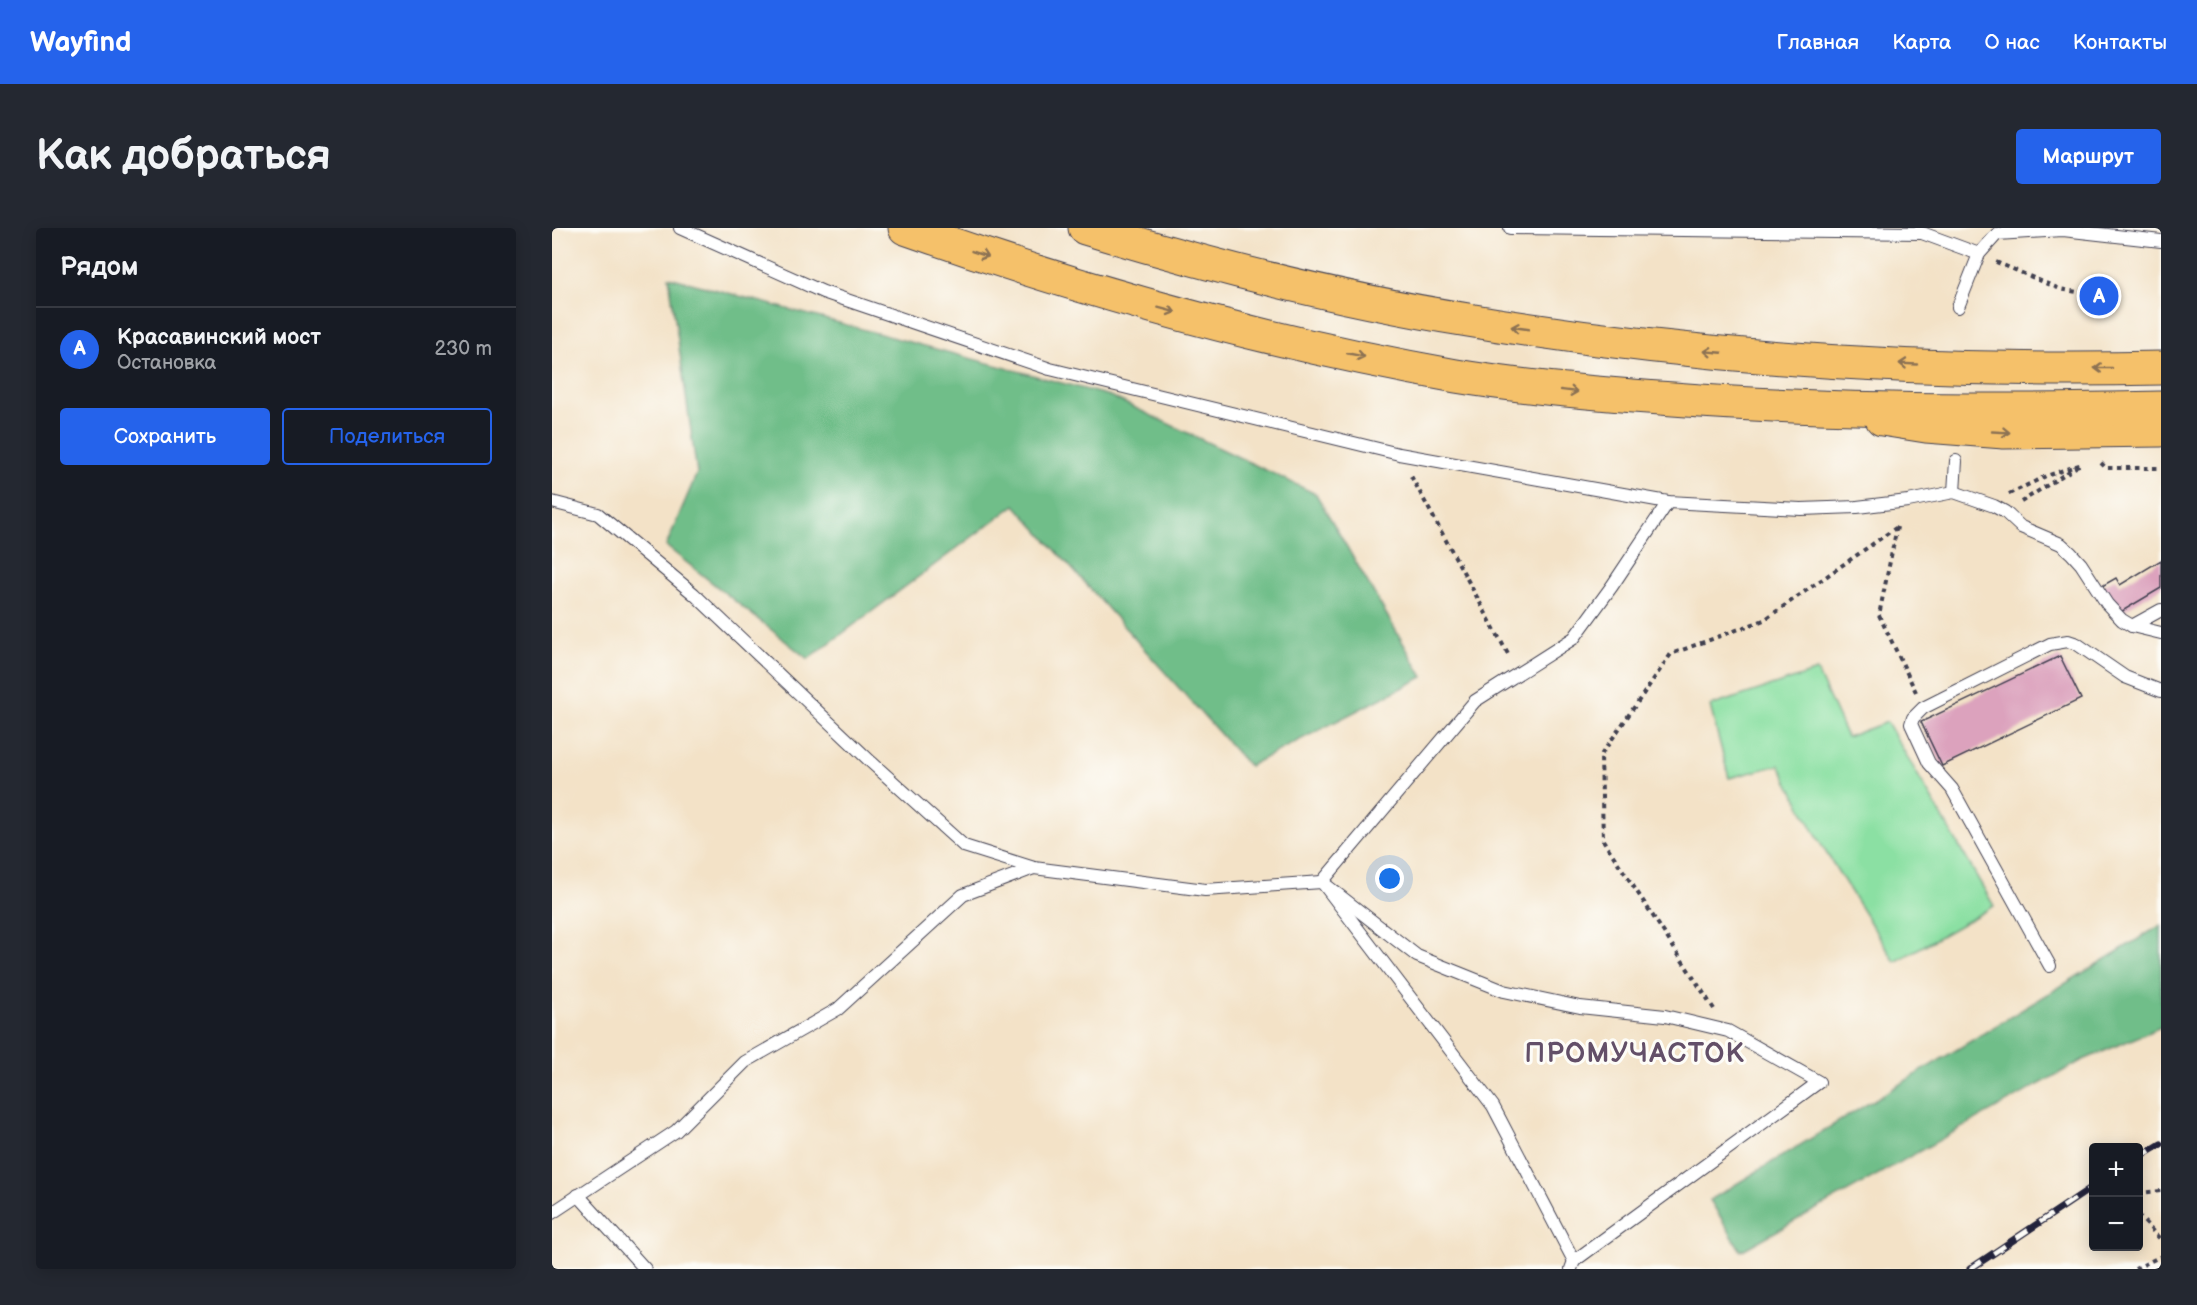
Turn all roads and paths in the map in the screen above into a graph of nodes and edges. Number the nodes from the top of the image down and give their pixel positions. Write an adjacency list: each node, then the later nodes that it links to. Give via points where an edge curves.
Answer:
1 (680, 228): 13 (lane, via 823,291 1050,369)
2 (905, 228): 10 (main road, one-way to 10, via 1014,266 1200,319 1457,376 1575,392)
3 (1085, 228): 9 (main road, one-way to 3, via 1955,367 1721,352 1581,337 1352,298)
4 (1510, 228): 6 (lane, via 1922,233)
5 (2161, 241): 6 (lane, via 2063,230 1997,234)
6 (1979, 254): 7 (path, via 2061,289); 8 (lane)
7 (2099, 296)
8 (1958, 307)
9 (2161, 368)
10 (1797, 406): 11 (main road); 12 (main road, one-way to 12, via 1926,426 2004,432)
11 (2161, 408)
12 (2161, 430)
13 (1399, 454): 20 (lane); 25 (path)
14 (1956, 461): 17 (lane)
15 (2101, 463): 16 (path, via 2106,468)
16 (2161, 468)
17 (1954, 492): 18 (lane); 20 (lane, via 1857,507 1801,509)
18 (1979, 501): 21 (lane); 21 (path, via 2009,494 2082,464)
19 (552, 502): 28 (lane, via 598,514 694,594 964,846)
20 (1668, 502): 25 (lane, via 1574,638)
21 (2005, 512): 23 (lane, via 2021,527 2061,544 2113,612)
22 (2161, 610): 23 (lane)
23 (2132, 626): 24 (lane)
24 (2161, 633)
25 (1518, 672): 29 (lane, via 1475,701)
26 (2161, 691): 27 (lane, via 2125,677 2077,644 2059,641)
27 (1923, 708): 30 (lane, via 1911,723 1929,763 1952,789); 31 (path, via 1879,615 1897,527 1764,620 1671,654 1600,754 1603,840)
28 (1034, 868): 29 (lane, via 1205,890); 34 (lane, via 963,895 838,1009 745,1062 676,1131)
29 (1322, 882): 31 (lane, via 1417,956 1504,991 1580,1006 1665,1016); 39 (lane, via 1493,1106)
30 (2050, 966)
31 (1728, 1031): 39 (lane, via 1819,1082)
32 (2161, 1191): 33 (path)
33 (2143, 1193)
34 (578, 1195): 35 (lane); 40 (lane)
35 (552, 1213)
36 (2143, 1220): 37 (path)
37 (2161, 1240)
38 (2161, 1256): 41 (path)
39 (1572, 1265)
40 (645, 1269)
41 (2135, 1269)

